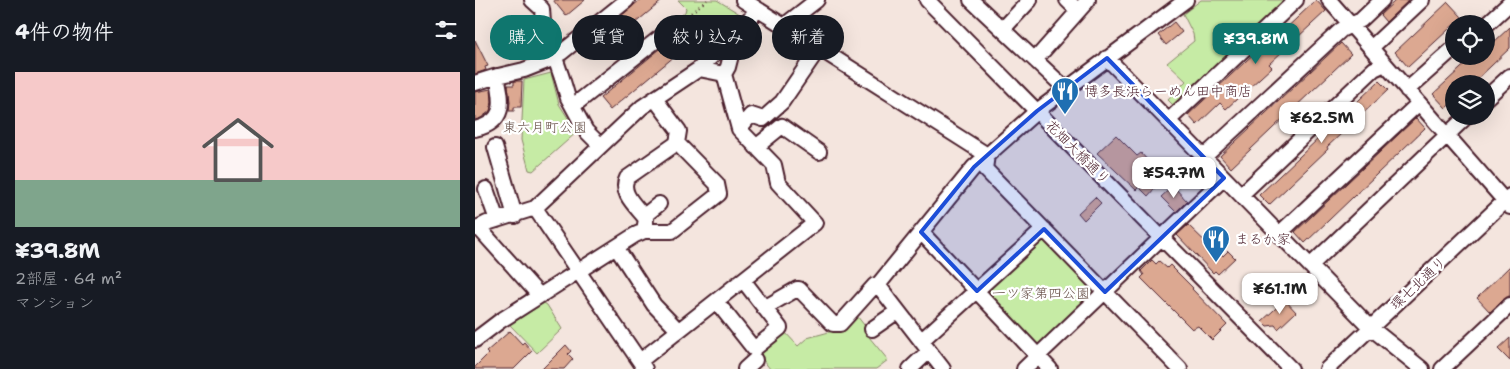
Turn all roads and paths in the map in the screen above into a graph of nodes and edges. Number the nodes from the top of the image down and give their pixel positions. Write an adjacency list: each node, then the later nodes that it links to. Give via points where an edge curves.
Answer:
1 (627, 0): 27 (street)
2 (707, 0): 18 (path)
3 (743, 0): 16 (street)
4 (817, 0): 20 (street)
5 (927, 0): 49 (street, 花畑大橋通り)
6 (971, 0): 24 (street)
7 (1030, 0): 24 (street)
8 (1067, 0): 17 (street)
9 (1088, 0): 17 (street)
10 (1185, 0): 29 (street)
11 (1296, 0): 50 (street)
12 (1382, 0): 23 (street)
13 (1422, 0): 26 (street)
14 (1332, 1): 23 (street)
15 (1510, 3): 21 (street)
16 (758, 10): 19 (street); 22 (street)
17 (1078, 11): 36 (street)
18 (688, 15)
19 (753, 15)
20 (798, 15)
21 (1495, 17)
22 (772, 19)
23 (1351, 25): 26 (street); 61 (street, via 1341,30)
24 (1003, 29): 36 (street)
25 (654, 42): 48 (street)
26 (1371, 48): 37 (street)
27 (562, 51)
28 (1445, 56): 44 (street)
29 (1107, 58): 43 (street); 50 (street)
30 (547, 60): 40 (street, via 524,70)
31 (555, 60): 48 (street)
32 (708, 60): 38 (street)
33 (731, 60): 39 (street)
34 (811, 60): 53 (street, via 782,102 763,119 751,114)
35 (838, 60): 60 (street)
36 (1035, 60): 43 (street)
37 (1385, 64): 44 (street); 64 (street, via 1374,69)
38 (699, 69): 39 (street); 46 (street)
39 (724, 74): 53 (street)
40 (497, 76): 42 (street); 52 (street, via 499,114 489,125)
41 (1510, 76): 45 (street)
42 (475, 83)
43 (1066, 89): 49 (street)
44 (1407, 90): 47 (street)
45 (1495, 90)
46 (655, 99): 55 (street, via 679,131); 56 (street)
47 (1419, 103): 54 (street); 75 (street)
48 (573, 106): 56 (street, via 587,131)
49 (1037, 111): 60 (street); 76 (street, 花畑大橋通り)
50 (1168, 121): 61 (street)
51 (1458, 125): 54 (street)
52 (475, 129)
53 (739, 129): 57 (street)
54 (1447, 135): 65 (street); 78 (street)
55 (677, 143): 69 (street, via 627,178 624,184 624,191); 73 (street, via 717,184 719,194 672,232)
56 (600, 145): 67 (street)
57 (756, 146): 59 (street, via 782,126); 80 (street, via 774,165 778,183 815,223)
58 (495, 147): 68 (street)
59 (819, 152)
60 (987, 155): 72 (street, via 985,169); 74 (street)
61 (1204, 157): 62 (street)
62 (1224, 178): 64 (street); 76 (street)
63 (487, 189): 70 (street)
64 (1241, 195): 75 (street)
65 (1508, 202): 89 (street, 環七北通り)
66 (659, 204): 69 (street)
67 (535, 208): 68 (street); 79 (street)
68 (515, 216): 70 (street)
69 (644, 216): 73 (street)
70 (497, 220): 71 (street)
71 (477, 228): 84 (street)
72 (1044, 229): 82 (street); 83 (street)
73 (644, 231): 77 (street)
74 (921, 232): 81 (street); 82 (street)
75 (1279, 234): 78 (street)
76 (1161, 237): 83 (street); 101 (street, 花畑大橋通り)
77 (616, 247): 79 (street); 91 (street, via 654,305)
78 (1310, 266): 89 (street)
79 (577, 270): 84 (street); 95 (street)
80 (743, 280): 85 (street); 87 (street)
81 (879, 285): 87 (street, via 840,324 833,324 799,289); 88 (street)
82 (977, 291): 93 (street); 94 (street)
83 (1105, 292): 94 (street); 100 (street)
84 (539, 296): 92 (street)
85 (716, 301): 87 (street, via 754,349 780,328); 91 (street)
86 (1510, 305): 104 (street)
87 (764, 308)
88 (898, 311): 90 (street); 93 (street)
89 (1371, 328): 102 (street, 環七北通り); 103 (street)
90 (872, 329)
91 (678, 330): 95 (street)
92 (475, 340)
93 (925, 346): 96 (street); 97 (street)
94 (1038, 356): 98 (street); 99 (street)
95 (643, 365)
96 (910, 369)
97 (943, 369)
98 (1024, 369)
99 (1050, 369)
100 (1179, 369)
101 (1291, 369)
102 (1327, 369)
103 (1422, 369)
104 (1442, 369)

